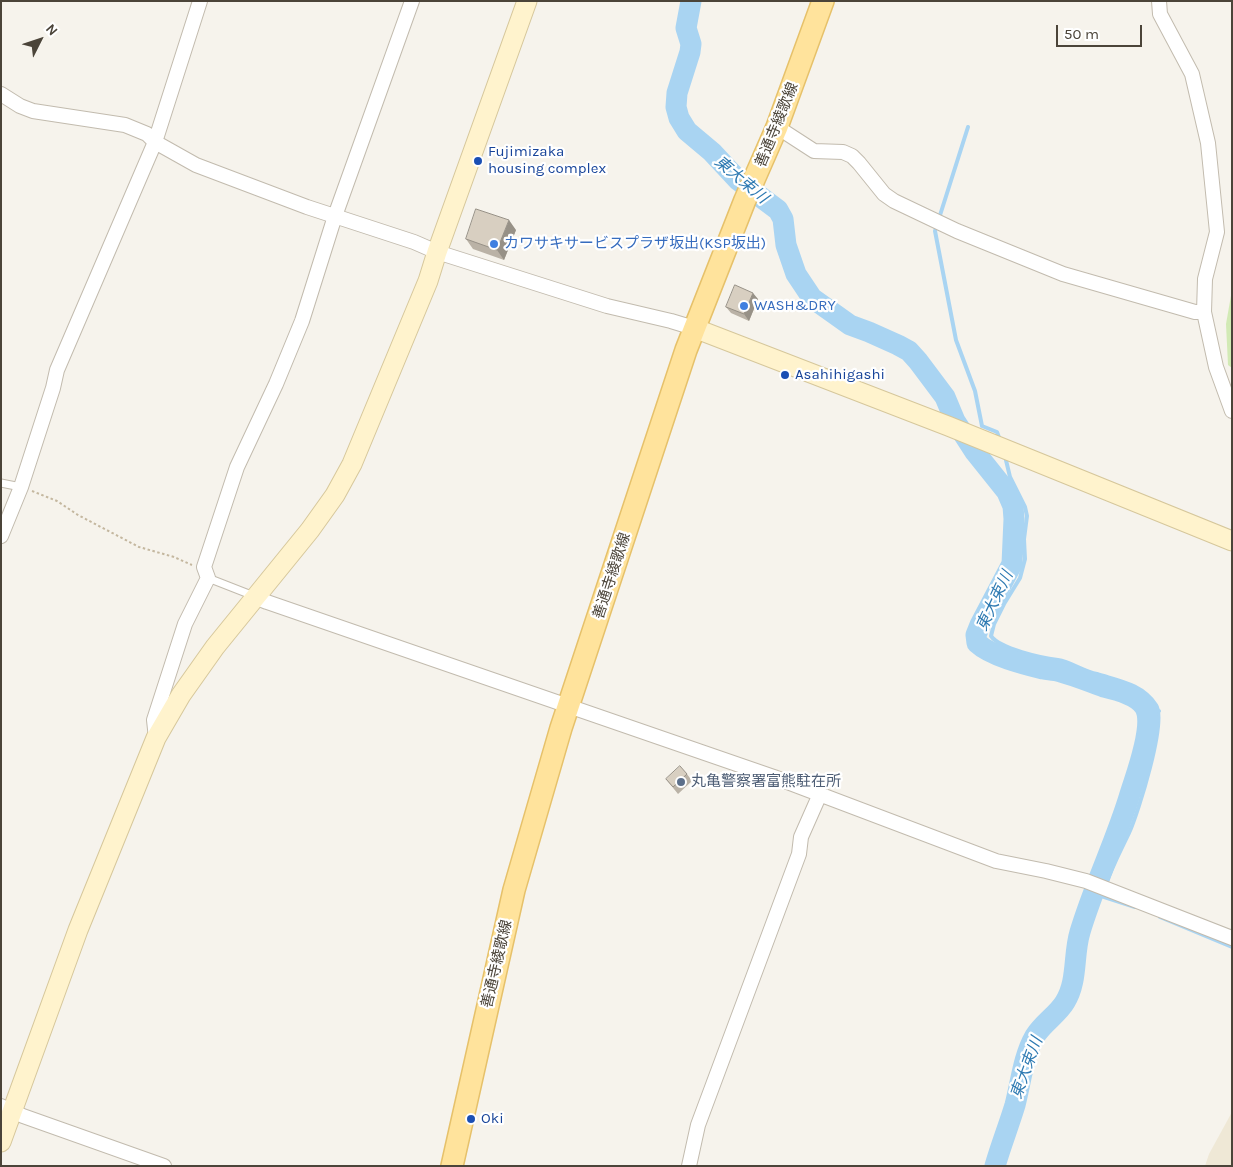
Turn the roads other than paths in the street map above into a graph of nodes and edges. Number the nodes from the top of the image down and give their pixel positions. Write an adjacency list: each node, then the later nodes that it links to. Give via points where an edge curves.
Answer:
1 (200, 1): 8 (street)
2 (412, 1): 9 (street)
3 (528, 1): 10 (street)
4 (823, 1): 7 (main road, 善通寺綾歌線)
5 (1159, 1): 11 (street, via 1160,14 1192,74 1208,143 1217,232 1205,279)
6 (1, 94): 8 (street, via 33,111 125,125 147,134)
7 (777, 127): 11 (street, via 814,151 843,152 852,156 884,194 957,232 1063,274); 12 (main road, 善通寺綾歌線)
8 (155, 142): 9 (street, via 196,165); 15 (street, via 57,370)
9 (335, 216): 10 (street); 18 (street, via 302,320 237,467 204,567)
10 (437, 252): 12 (street, via 607,306); 19 (street, via 428,282 352,464 310,530)
11 (1204, 312): 13 (street, via 1216,368)
12 (694, 328): 17 (street); 20 (main road, 善通寺綾歌線)
13 (1232, 411)
14 (1, 483): 15 (lane)
15 (21, 487): 16 (street)
16 (1, 536)
17 (1232, 541)
18 (207, 575): 19 (lane); 21 (street, via 185,624 154,720)
19 (256, 597): 20 (street); 21 (street, via 192,679)
20 (569, 706): 22 (street); 27 (main road, 善通寺綾歌線, via 514,890)
21 (156, 738): 24 (street)
22 (820, 794): 23 (street, via 996,861 1109,889); 28 (street, via 801,837 799,854 698,1125)
23 (1232, 938)
24 (6, 1109): 25 (street); 26 (street)
25 (1, 1142)
26 (164, 1166)
27 (452, 1166)
28 (689, 1166)

